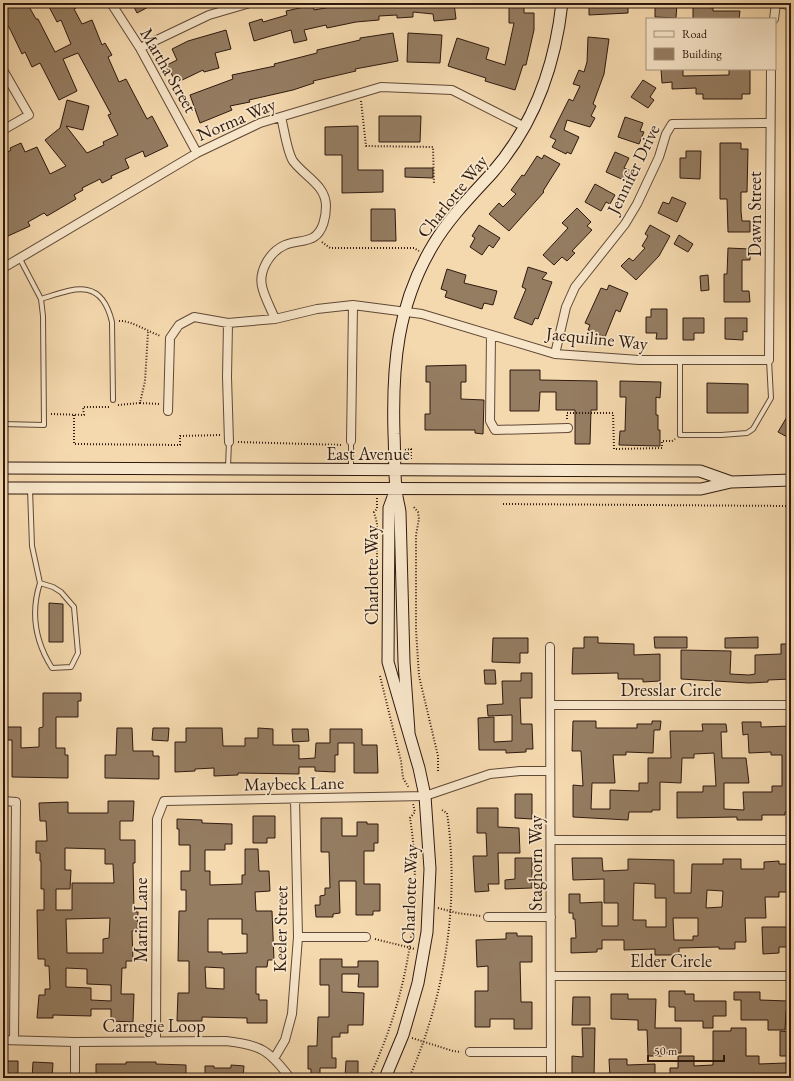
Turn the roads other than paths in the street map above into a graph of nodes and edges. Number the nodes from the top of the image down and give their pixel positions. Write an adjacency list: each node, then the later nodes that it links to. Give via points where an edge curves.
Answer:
1 (111, 3): 8 (street, Martha Street)
2 (250, 3): 8 (street, via 209,15)
3 (562, 3): 13 (main road, Charlotte Way, via 560,27 548,75)
4 (776, 3): 7 (street)
5 (780, 3): 6 (street)
6 (791, 6)
7 (774, 18)
8 (140, 48): 15 (street, Martha Street)
9 (3, 70): 14 (street, via 29,115)
10 (771, 70): 12 (street, Dawn Street)
11 (281, 117): 13 (street, Norma Way, via 381,87 452,90); 15 (street, Norma Way, via 260,123); 21 (street, via 292,160 316,183 323,193 326,206 323,227 314,237 284,245 267,259 262,289)
12 (770, 123): 24 (street, Jennifer Drive, via 672,124 633,211 575,287 566,307); 26 (street, Dawn Street)
13 (525, 128): 20 (main road, Charlotte Way, via 507,154 463,204 433,244 420,267)
14 (3, 130)
15 (197, 153): 16 (street, Norma Way)
16 (20, 259): 17 (street, Norma Way); 18 (lane)
17 (3, 268)
18 (41, 299): 27 (lane, via 74,288 85,288 105,303 112,322); 29 (lane, via 44,425)
19 (353, 305): 20 (street, Jacquiline Way); 21 (street, Jacquiline Way, via 317,309); 32 (street)
20 (404, 313): 23 (street, Jacquiline Way, via 422,314); 36 (main road, Charlotte Way, via 397,340 394,371)
21 (275, 319): 22 (street, Jacquiline Way)
22 (228, 323): 28 (street, Jacquiline Way, via 194,317 179,325 170,338); 31 (street)
23 (491, 335): 24 (street, Jacquiline Way); 30 (street, via 490,421 495,430)
24 (555, 354): 25 (street, Jacquiline Way)
25 (680, 360): 26 (street, Jacquiline Way); 26 (lane, via 680,435 721,436 747,433 753,428 771,398)
26 (769, 360)
27 (113, 400)
28 (169, 407)
29 (3, 424)
30 (568, 428)
31 (228, 438): 34 (lane)
32 (351, 443): 35 (lane)
33 (3, 468): 34 (main road, East Avenue)
34 (228, 469): 35 (main road, East Avenue)
35 (351, 470): 36 (main road, East Avenue)
36 (395, 471): 38 (main road, East Avenue, via 700,471); 41 (main road, Charlotte Way)
37 (791, 480): 38 (main road, East Avenue)
38 (731, 482): 41 (main road, East Avenue, via 701,490)
39 (3, 488): 40 (main road, East Avenue)
40 (30, 488): 41 (main road, East Avenue); 42 (lane, via 32,546)
41 (396, 489): 46 (main road, Charlotte Way, via 400,512 404,662); 46 (main road, Charlotte Way, via 389,508 388,662)
42 (40, 583): 42 (lane, via 62,592 74,607 78,654 71,667 52,668 43,654 38,639 34,600)
43 (550, 647): 44 (street, Staghorn Way)
44 (550, 705): 45 (street, Dresslar Circle); 47 (street, Staghorn Way)
45 (791, 705)
46 (409, 732): 48 (main road, Charlotte Way)
47 (550, 770): 48 (street, Maybeck Lane, via 490,774); 52 (street, Staghorn Way)
48 (425, 796): 49 (street, Maybeck Lane); 69 (main road, Charlotte Way, via 430,870 424,951 412,1008)
49 (295, 799): 51 (street, Maybeck Lane); 56 (street, Keeler Street)
50 (3, 801): 61 (street, via 16,802)
51 (164, 801): 62 (street, Marini Lane, via 157,819)
52 (551, 840): 53 (street); 55 (street, Staghorn Way)
53 (791, 840)
54 (488, 917): 55 (street)
55 (551, 917): 58 (street, Staghorn Way)
56 (298, 937): 57 (street); 66 (street, Keeler Street, via 292,1014 285,1040)
57 (366, 937)
58 (551, 976): 59 (street, Elder Circle); 65 (street, Staghorn Way)
59 (791, 976)
60 (3, 1040): 61 (street, Carnegie Loop)
61 (14, 1040): 63 (street, Carnegie Loop)
62 (156, 1041): 63 (street, Carnegie Loop); 66 (street, Carnegie Loop, via 248,1043)
63 (76, 1042): 67 (street)
64 (470, 1052): 65 (street)
65 (551, 1052): 70 (street, Staghorn Way)
66 (275, 1057): 68 (street, Carnegie Loop)
67 (75, 1078)
68 (290, 1078)
69 (385, 1078)
70 (551, 1078)

